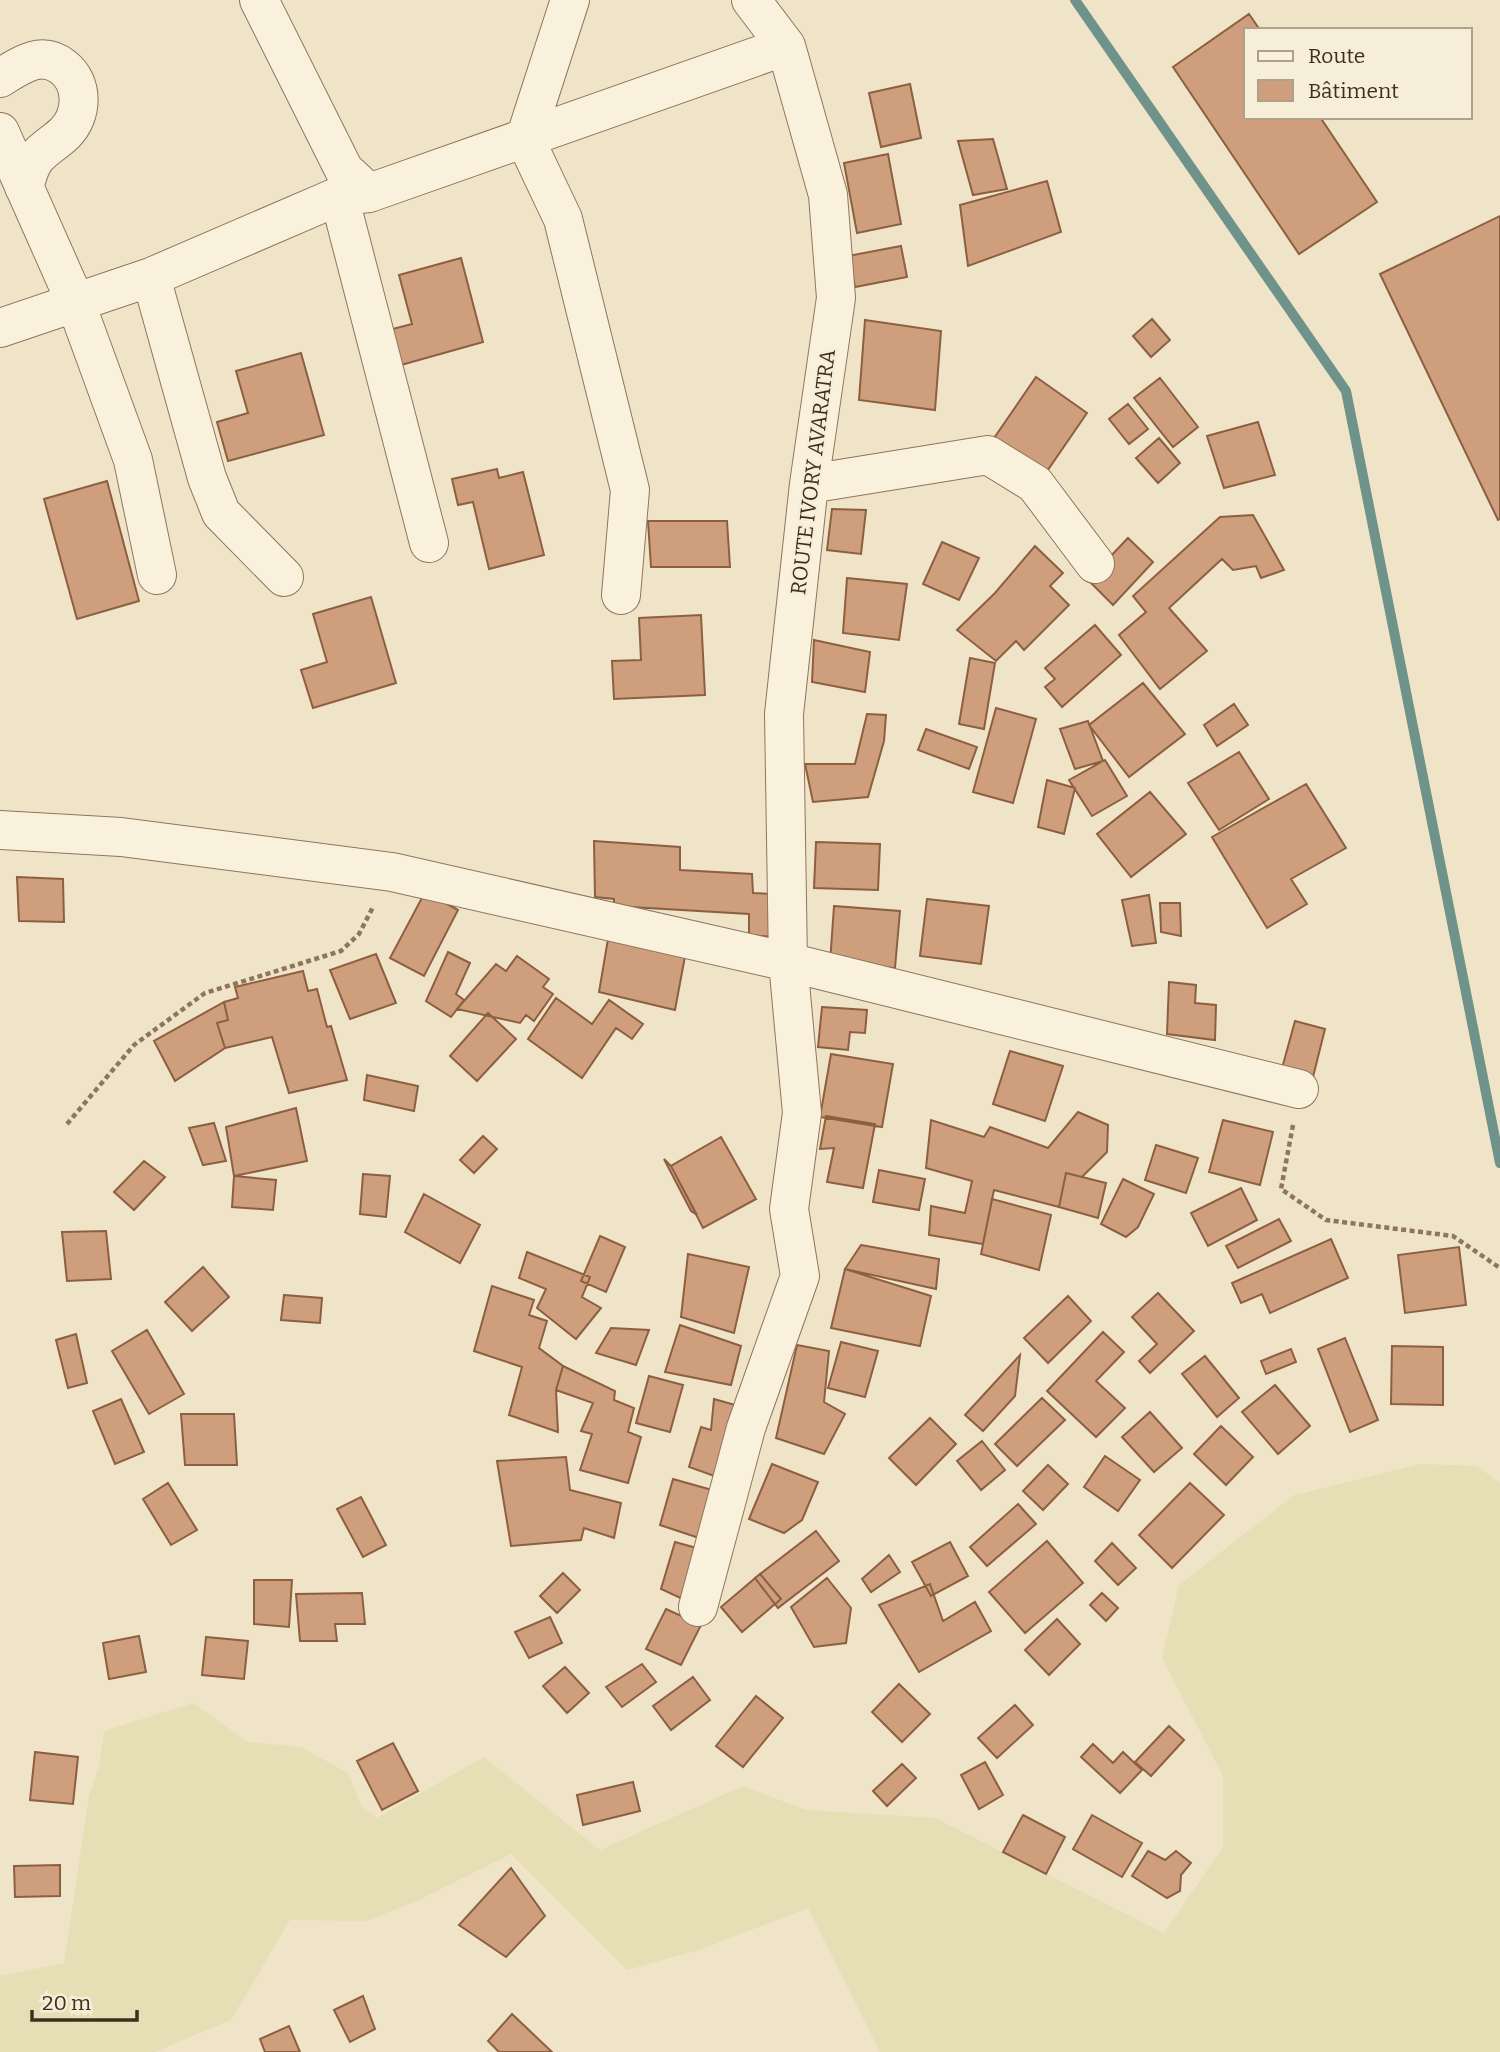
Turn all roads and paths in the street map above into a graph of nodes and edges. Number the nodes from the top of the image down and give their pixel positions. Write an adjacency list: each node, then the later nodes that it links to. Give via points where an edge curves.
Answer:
1 (259, 0): 9 (street)
2 (570, 0): 7 (street)
3 (751, 0): 4 (street, ROUTE IVORY AVARATRA)
4 (786, 46): 7 (street); 13 (street, ROUTE IVORY AVARATRA, via 828,195 836,298)
5 (0, 78): 8 (street, via 31,60 53,60 70,72 79,92 77,112 67,131 34,159)
6 (0, 132): 8 (street)
7 (525, 139): 9 (street); 18 (street, via 562,219 630,490)
8 (24, 187): 11 (street)
9 (354, 194): 10 (street); 14 (street)
10 (152, 277): 11 (street); 17 (street, via 207,478 221,513)
11 (75, 301): 12 (street); 16 (street, via 134,460)
12 (0, 328)
13 (809, 484): 15 (street, via 988,455 1035,484); 21 (street, ROUTE IVORY AVARATRA, via 784,715)
14 (429, 543)
15 (1095, 564)
16 (157, 575)
17 (284, 577)
18 (621, 595)
19 (0, 830): 20 (street, via 121,837)
20 (392, 872): 21 (street); 23 (path, via 359,934 341,951 205,993 134,1045)
21 (788, 962): 22 (street); 25 (street, ROUTE IVORY AVARATRA, via 802,1113 789,1209 800,1276 746,1429)
22 (1299, 1089): 24 (path, via 1281,1189 1326,1220 1453,1236)
23 (66, 1124)
24 (1500, 1268)
25 (698, 1607)

